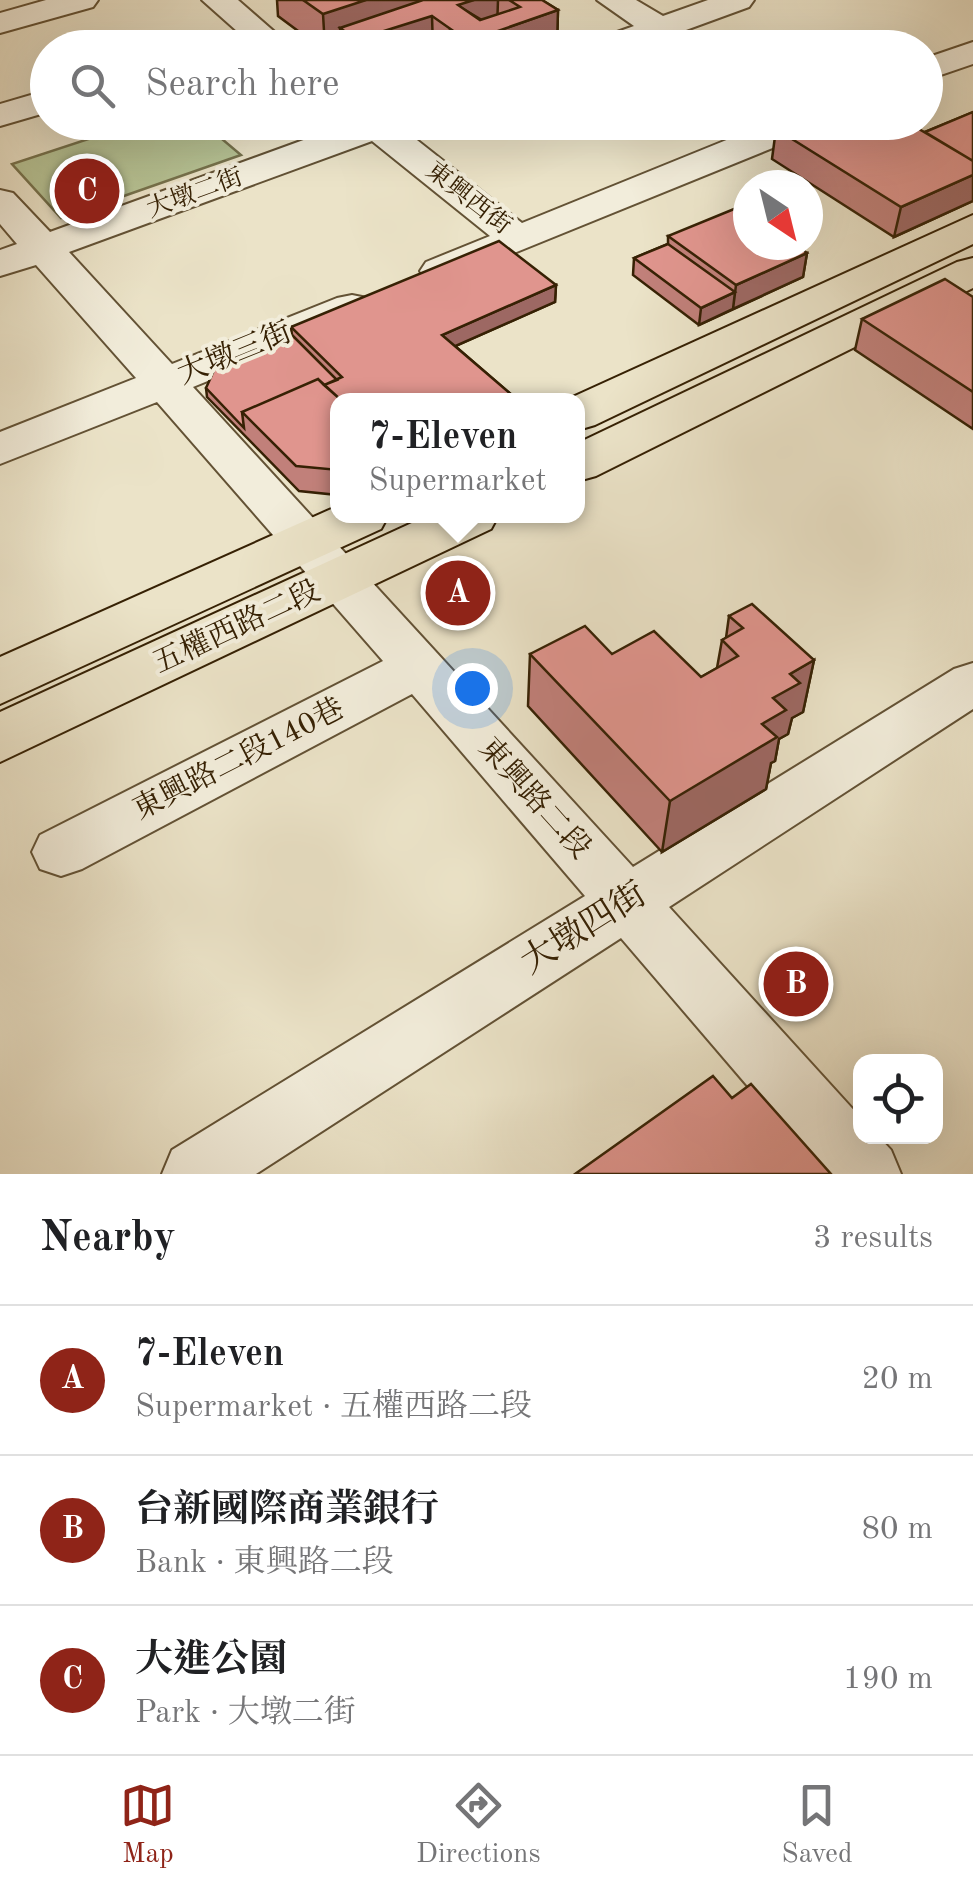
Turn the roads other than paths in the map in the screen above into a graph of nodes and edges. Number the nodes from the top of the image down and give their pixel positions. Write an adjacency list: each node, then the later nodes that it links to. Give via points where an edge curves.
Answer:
1 (82, 0): 5 (street)
2 (218, 0): 8 (street)
3 (614, 0): 7 (street)
4 (738, 0): 7 (street)
5 (34, 6): 6 (street)
6 (0, 23)
7 (660, 28): 9 (street); 10 (street)
8 (255, 30)
9 (654, 30)
10 (663, 30)
11 (973, 52): 12 (street)
12 (943, 63)
13 (30, 106): 14 (street)
14 (0, 115)
15 (336, 140): 21 (street, 大墩二街)
16 (398, 140): 20 (street, 東興西街)
17 (760, 140): 20 (street, 大墩三街)
18 (0, 201): 21 (street, 東興路二段)
19 (973, 228): 24 (main road)
20 (518, 239): 23 (street, 大墩三街)
21 (22, 257): 23 (street, 東興路二段)
22 (973, 270): 26 (main road)
23 (165, 382): 25 (street, 大墩三街); 29 (street, 東興路二段)
24 (585, 411)
25 (0, 449)
26 (585, 461)
27 (356, 523): 29 (main road, 五權西路二段)
28 (449, 523): 29 (main road, 五權西路二段)
29 (325, 560): 30 (street, 東興路二段); 31 (main road, 五權西路二段); 33 (main road, 五權西路二段)
30 (418, 667): 34 (street, 東興路二段140巷); 35 (street, 東興路二段)
31 (0, 682)
32 (973, 683): 35 (street, 大墩四街)
33 (0, 738)
34 (61, 852)
35 (626, 902): 36 (street, 大墩四街); 37 (street, 東興路二段)
36 (196, 1174)
37 (868, 1174)

